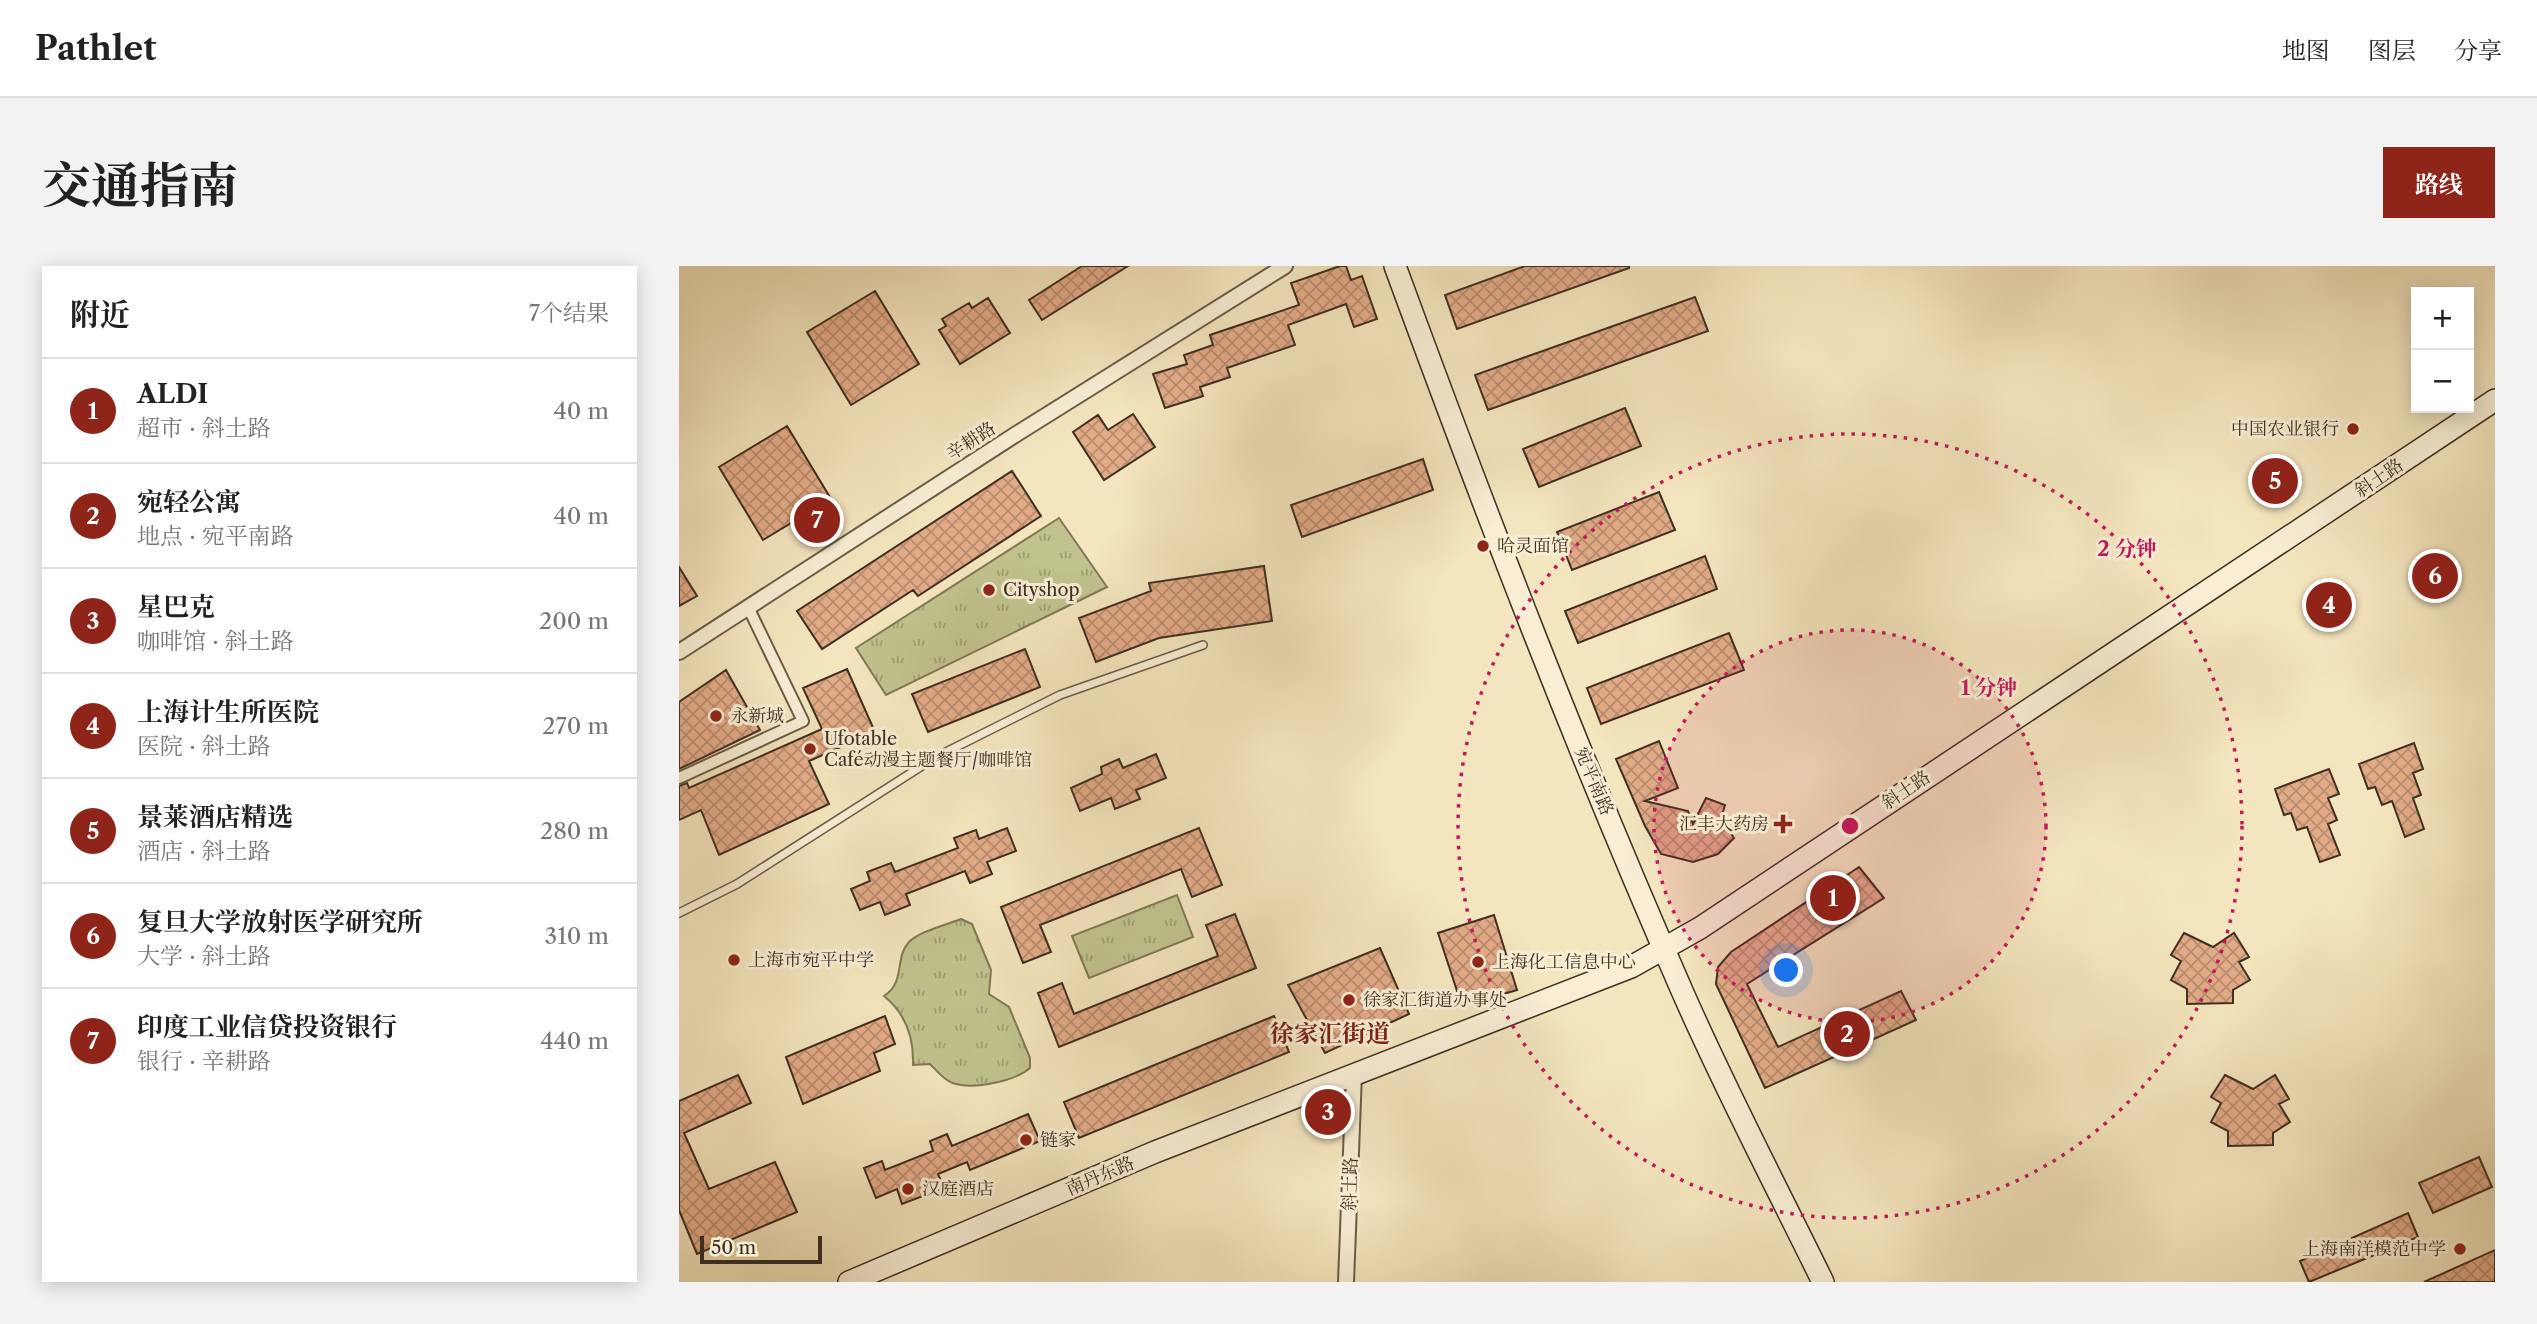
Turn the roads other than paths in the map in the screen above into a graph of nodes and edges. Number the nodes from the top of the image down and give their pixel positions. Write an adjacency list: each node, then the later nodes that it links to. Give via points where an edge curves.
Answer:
1 (1285, 266): 4 (street, 辛耕路)
2 (1395, 266): 9 (main road, 宛平南路, via 1504,564)
3 (2495, 400): 9 (main road, 斜土路)
4 (748, 607): 6 (street, 辛耕路); 7 (street, via 803,721)
5 (1203, 645): 8 (lane, via 1060,695 936,757 777,860)
6 (679, 652)
7 (679, 778)
8 (679, 913)
9 (1664, 948): 10 (main road, 斜土路, via 1631,967); 13 (main road, 宛平南路)
10 (1354, 1074): 11 (main road, 南丹东路, via 1155,1152); 12 (street, 斜土路)
11 (849, 1282)
12 (1346, 1282)
13 (1823, 1282)

